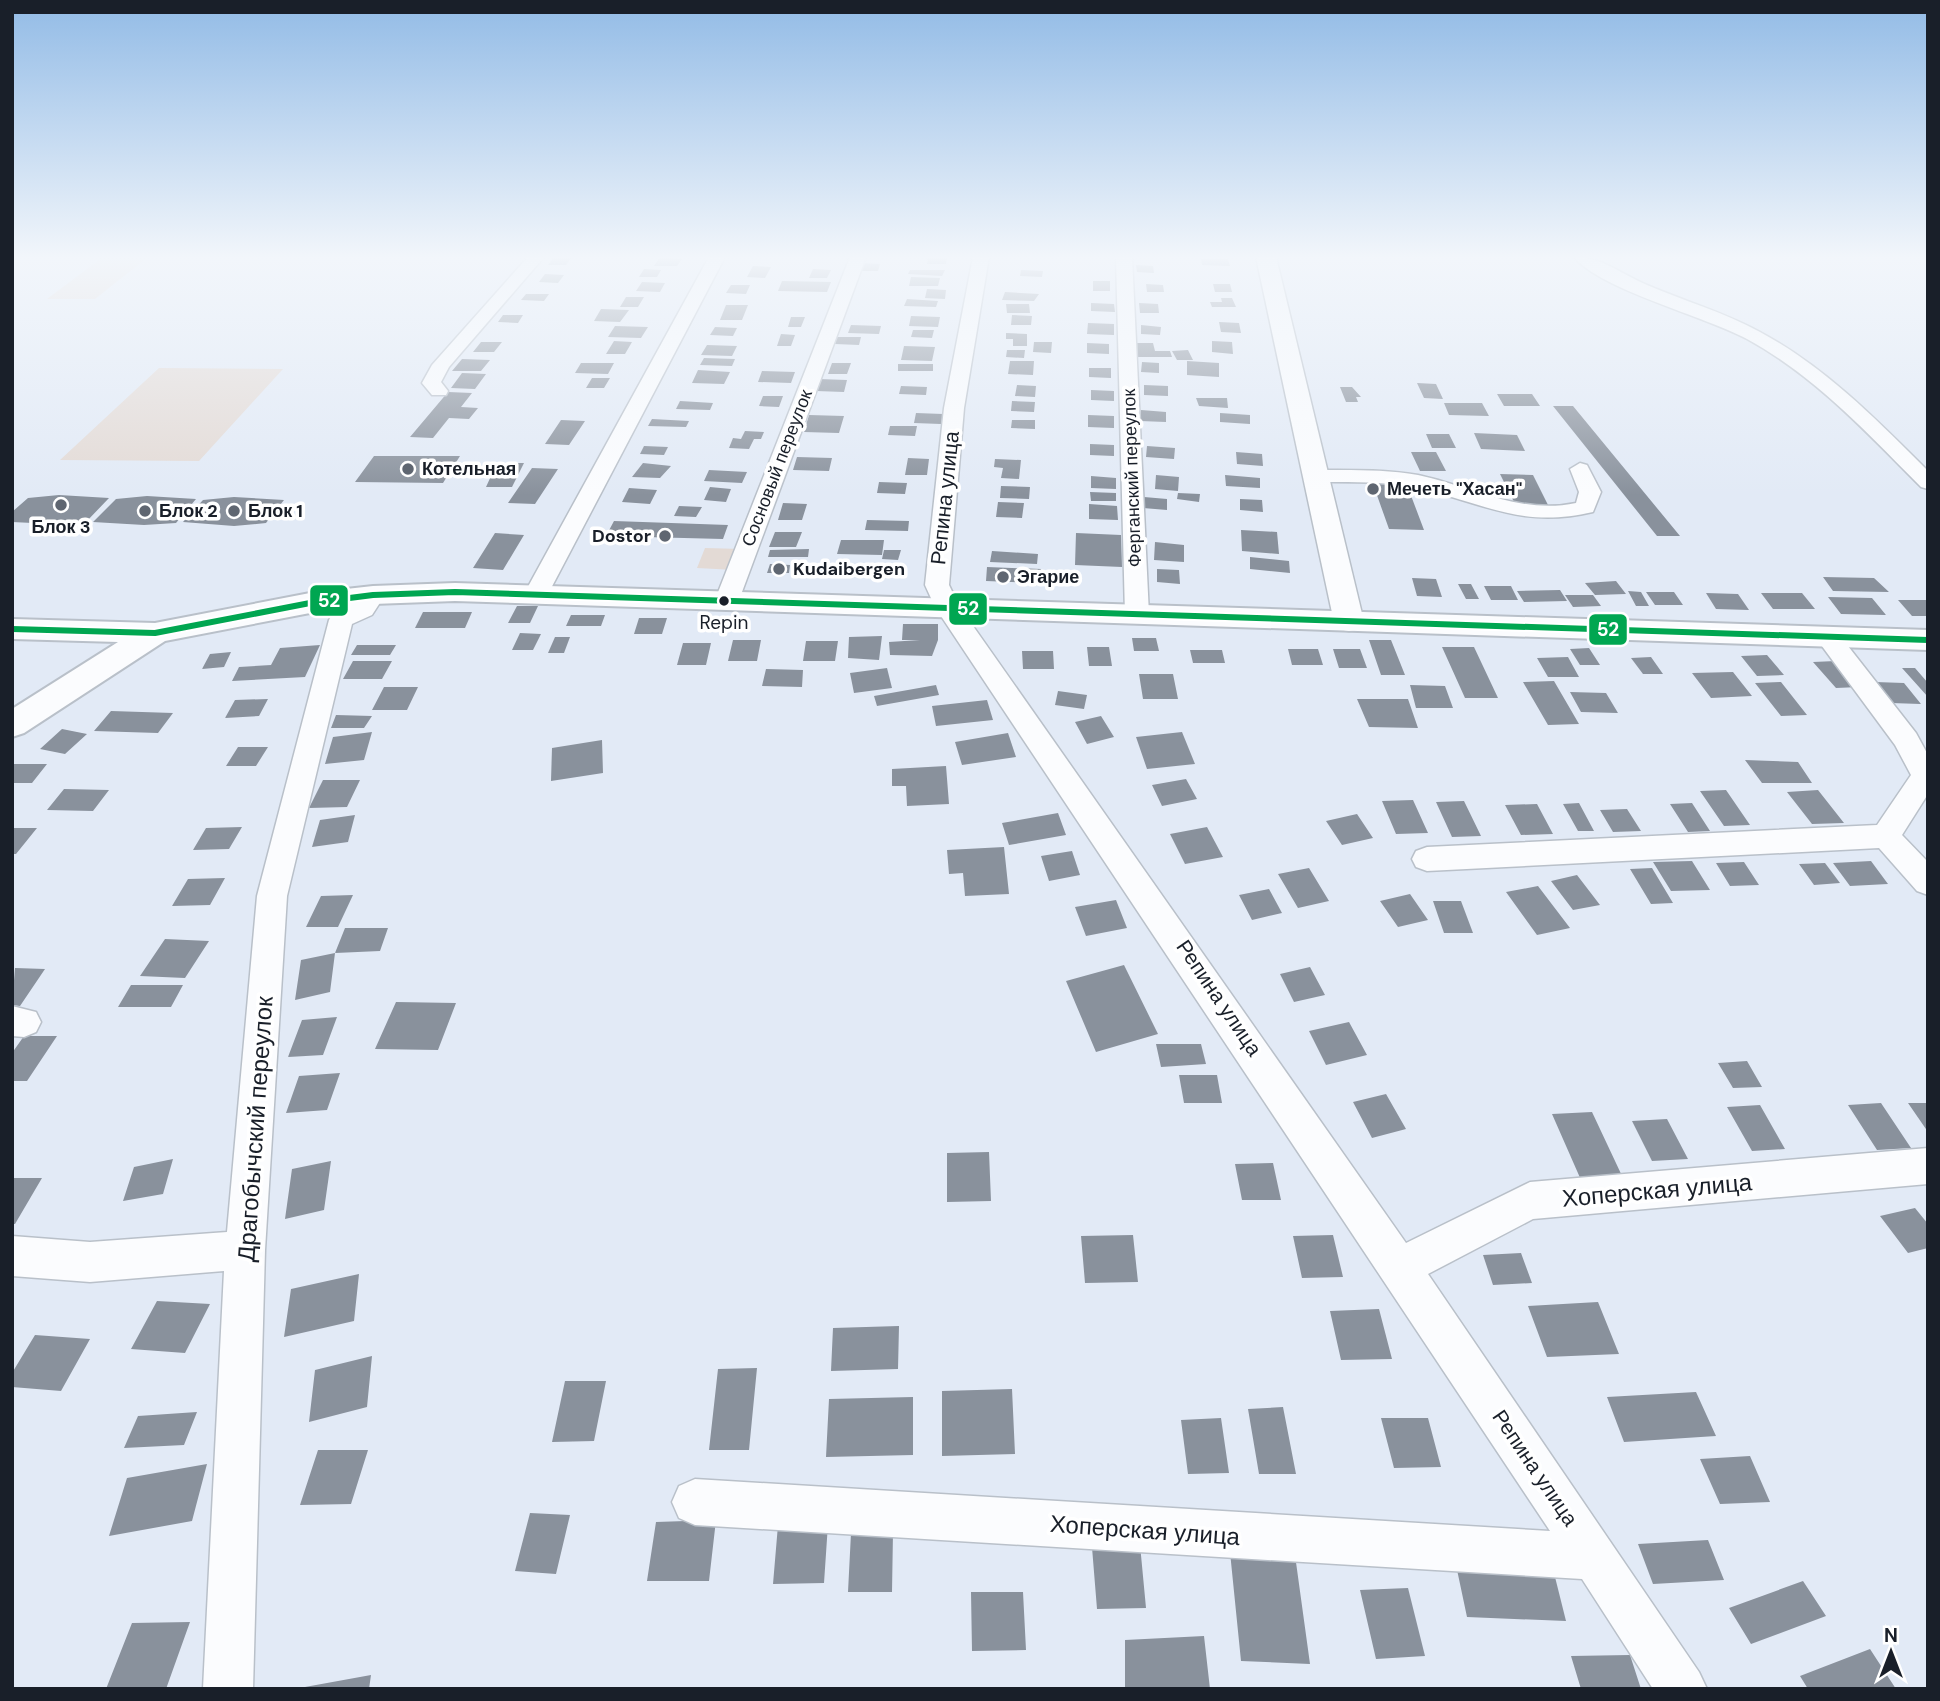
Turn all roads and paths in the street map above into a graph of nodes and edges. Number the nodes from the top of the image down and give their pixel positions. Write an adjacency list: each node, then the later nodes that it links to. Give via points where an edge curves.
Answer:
1 (466, 336): 8 (street, via 431,383)
2 (675, 336): 12 (street)
3 (828, 336): 14 (street, Сосновый переулок)
4 (967, 336): 15 (street, Репина улица, via 953,421 937,585)
5 (1127, 336): 16 (street, Ферганский переулок)
6 (1284, 336): 10 (street)
7 (1755, 336): 11 (street, via 1838,392)
8 (439, 391)
9 (1580, 469): 10 (street, via 1590,492 1585,508 1563,515 1489,505 1446,488 1397,478)
10 (1315, 475): 17 (street)
11 (1928, 483)
12 (536, 594): 13 (main road); 14 (main road)
13 (373, 595): 19 (main road); 27 (street, Драгобычский переулок, via 363,610 341,620 272,896)
14 (727, 600): 15 (main road)
15 (947, 607): 16 (main road); 29 (street, Репина улица)
16 (1137, 615): 17 (main road)
17 (1349, 622): 20 (main road)
18 (12, 629): 19 (main road)
19 (155, 633): 22 (main road)
20 (1828, 638): 21 (main road); 23 (street, via 1906,740 1925,775)
21 (1928, 640)
22 (12, 725)
23 (1886, 836): 24 (street); 25 (street)
24 (1427, 859)
25 (1928, 883)
26 (1928, 1166): 29 (street, Хоперская улица, via 1530,1201)
27 (245, 1250): 28 (street, via 90,1262); 32 (street, Драгобычский переулок)
28 (12, 1256)
29 (1401, 1266): 31 (street, Репина улица)
30 (695, 1502): 31 (street, Хоперская улица)
31 (1594, 1557): 33 (street, Репина улица)
32 (228, 1689)
33 (1682, 1689)

